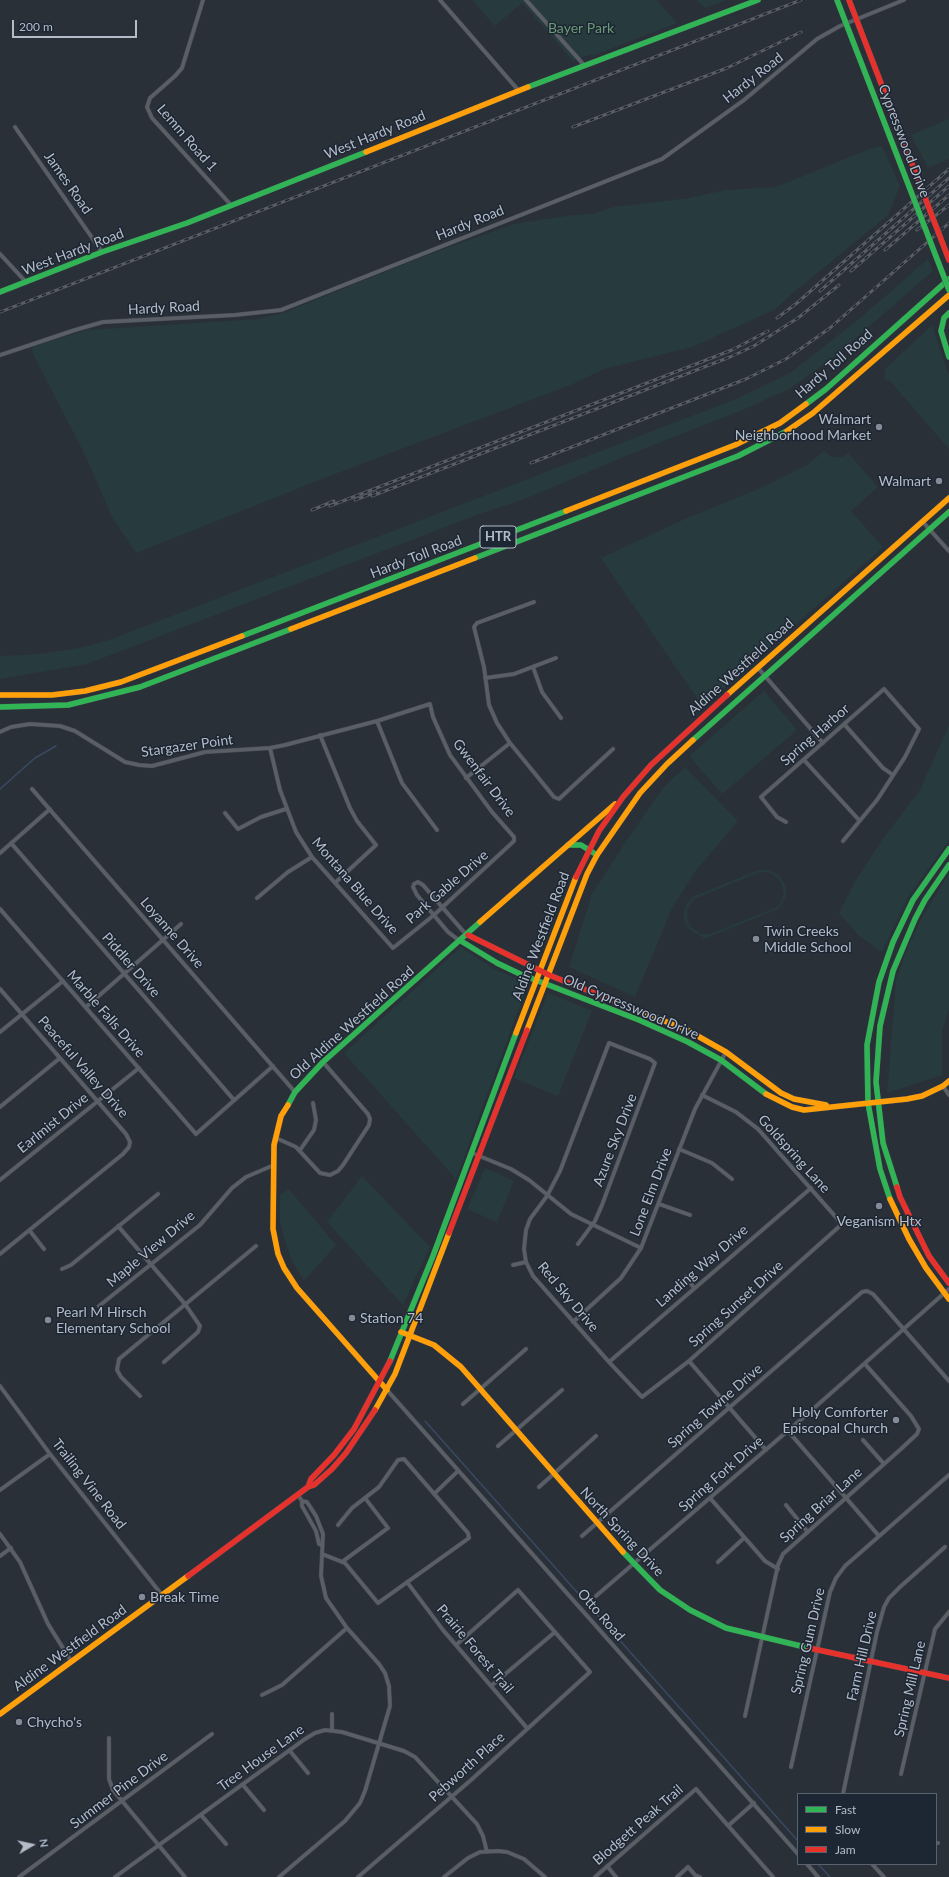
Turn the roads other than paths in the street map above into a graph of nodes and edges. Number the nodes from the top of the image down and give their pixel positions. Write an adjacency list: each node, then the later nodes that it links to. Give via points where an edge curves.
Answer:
1 (203, 0): 11 (street, Lemm Road 1, via 182,68 150,98 147,107 152,118)
2 (440, 0): 9 (street)
3 (526, 0): 8 (street)
4 (758, 0): 8 (main road, West Hardy Road)
5 (837, 0): 17 (main road, Cypresswood Drive, bridge)
6 (849, 0): 14 (main road, Cypresswood Drive, bridge)
7 (904, 0): 21 (street, Hardy Road, via 840,26 817,39 744,100 662,159 281,310 103,322)
8 (584, 65): 9 (main road, West Hardy Road)
9 (519, 91): 11 (main road, West Hardy Road)
10 (15, 127): 12 (street, James Road)
11 (231, 205): 12 (main road, West Hardy Road)
12 (102, 252): 16 (main road, West Hardy Road)
13 (0, 254): 16 (street)
14 (949, 260)
15 (949, 279): 36 (main road, Hardy Toll Road / HTR, via 826,389 780,423 734,445 121,682 85,691 52,695)
16 (26, 282): 18 (main road, West Hardy Road)
17 (949, 290)
18 (0, 292)
19 (949, 295): 38 (main road, Hardy Toll Road / HTR, via 813,413 792,429 738,456 140,687 68,705)
20 (949, 313): 22 (main road, via 944,318 941,331)
21 (0, 355)
22 (949, 357)
23 (949, 498): 25 (main road, Aldine Westfield Road)
24 (949, 512): 26 (main road, Aldine Westfield Road)
25 (922, 521): 26 (street); 28 (main road, Aldine Westfield Road)
26 (930, 529): 27 (street); 29 (main road, Aldine Westfield Road)
27 (949, 551)
28 (860, 576): 29 (main road); 33 (main road, Aldine Westfield Road)
29 (867, 585): 34 (main road, Aldine Westfield Road)
30 (534, 602): 35 (street, via 478,623 474,627)
31 (556, 658): 32 (street)
32 (533, 667): 35 (street, via 514,674); 39 (street, via 542,692)
33 (758, 668): 34 (street); 44 (main road, Aldine Westfield Road)
34 (765, 675): 46 (street); 48 (main road, Aldine Westfield Road)
35 (485, 678): 45 (street, via 492,713)
36 (0, 695)
37 (430, 704): 40 (street, Stargazer Point); 52 (street, Gwenfair Drive, via 443,742)
38 (0, 707)
39 (562, 718)
40 (377, 721): 43 (street, Stargazer Point); 60 (street, via 402,783)
41 (844, 724): 46 (street, Spring Harbor); 51 (street); 51 (street, Spring Harbor, via 884,689 919,729)
42 (0, 732): 47 (street, Stargazer Point, via 30,724 60,726 75,731 125,762 143,766 205,752)
43 (320, 735): 47 (street, Stargazer Point); 73 (street, via 350,808 376,846)
44 (679, 740): 48 (main road); 54 (main road, Aldine Westfield Road, via 651,765)
45 (510, 743): 49 (street, via 554,797 559,799); 52 (street)
46 (823, 743): 50 (street, Spring Harbor)
47 (270, 748): 55 (street, Montana Blue Drive)
48 (685, 748): 68 (main road, Aldine Westfield Road, via 640,793)
49 (613, 749)
50 (804, 760): 58 (street); 59 (street, Spring Harbor, via 761,797 777,817)
51 (893, 776): 58 (street, via 877,800)
52 (466, 778): 61 (street, Gwenfair Drive, via 512,833)
53 (32, 789): 56 (street, Loyanne Drive)
54 (623, 797): 64 (main road, Old Aldine Westfield Road); 66 (main road, Aldine Westfield Road)
55 (286, 808): 57 (street, via 238,829); 69 (street, Montana Blue Drive, via 296,832)
56 (50, 809): 63 (street); 82 (street, Loyanne Drive)
57 (225, 813)
58 (859, 820): 62 (street)
59 (786, 822)
60 (436, 830)
61 (514, 841): 77 (street, Park Gable Drive)
62 (843, 841)
63 (11, 843): 67 (street); 88 (street, Piddler Drive)
64 (568, 845): 66 (main road, via 581,845); 81 (main road, Old Aldine Westfield Road)
65 (949, 849): 71 (main road)
66 (588, 850): 68 (main road); 75 (main road, Aldine Westfield Road)
67 (0, 852)
68 (597, 855): 76 (main road, Aldine Westfield Road)
69 (312, 857): 73 (street, Montana Blue Drive); 74 (street, via 288,872)
70 (949, 865): 72 (main road)
71 (934, 868): 72 (main road); 84 (main road, via 905,913)
72 (942, 875): 85 (main road, via 925,900)
73 (336, 882): 86 (street, Montana Blue Drive)
74 (257, 898)
75 (567, 898): 76 (main road); 87 (main road, Aldine Westfield Road)
76 (576, 902): 89 (main road, Aldine Westfield Road)
77 (442, 907): 79 (street, Park Gable Drive); 79 (street, via 423,885 418,882 414,884 414,891); 81 (street)
78 (0, 909): 91 (street, Marble Falls Drive)
79 (434, 915): 83 (street, via 448,932); 86 (street, Park Gable Drive)
80 (182, 924): 82 (street)
81 (468, 935): 83 (main road, Old Aldine Westfield Road); 87 (main road, Old Cypresswood Drive)
82 (163, 940): 88 (street); 108 (street, Loyanne Drive)
83 (461, 941): 90 (main road, Old Cypresswood Drive, via 498,963); 107 (main road, Old Aldine Westfield Road)
84 (893, 942): 85 (main road); 98 (main road, via 879,982)
85 (902, 947): 99 (main road, via 887,992)
86 (393, 948)
87 (540, 971): 89 (main road, Old Cypresswood Drive); 90 (main road, Aldine Westfield Road)
88 (124, 974): 94 (street); 117 (street, Piddler Drive)
89 (549, 975): 92 (main road, Aldine Westfield Road); 95 (main road, Old Cypresswood Drive)
90 (536, 980): 92 (main road, Old Cypresswood Drive); 102 (main road, Aldine Westfield Road)
91 (63, 981): 94 (street, Marble Falls Drive); 96 (street)
92 (545, 984): 97 (main road, Old Cypresswood Drive); 103 (main road, Aldine Westfield Road)
93 (0, 989): 96 (street, Peaceful Valley Drive)
94 (86, 1007): 109 (street, Marble Falls Drive)
95 (643, 1012): 97 (main road); 104 (main road, Old Cypresswood Drive, via 687,1030)
96 (22, 1014): 100 (street); 105 (street, Peaceful Valley Drive)
97 (639, 1020): 106 (main road, Old Cypresswood Drive)
98 (870, 1023): 99 (main road); 121 (main road, via 867,1045)
99 (880, 1026): 122 (main road, via 877,1063)
100 (0, 1032)
101 (609, 1043): 136 (street, Red Sky Drive, via 560,1171); 143 (street, Azure Sky Drive, via 655,1063 622,1153)
102 (511, 1048): 103 (main road); 119 (main road, Aldine Westfield Road)
103 (519, 1052): 123 (main road, Aldine Westfield Road)
104 (726, 1052): 106 (street, Lone Elm Drive); 110 (main road, Old Cypresswood Drive)
105 (60, 1058): 118 (street, Peaceful Valley Drive); 125 (street)
106 (721, 1060): 111 (main road, Old Cypresswood Drive); 115 (street, Lone Elm Drive)
107 (323, 1062): 114 (main road, Old Aldine Westfield Road); 127 (street, via 368,1114 369,1125 343,1165 334,1174 320,1173)
108 (273, 1066): 114 (street, Loyanne Drive); 117 (street)
109 (139, 1068): 117 (street, Marble Falls Drive, via 196,1134); 118 (street, Earlmist Drive)
110 (750, 1069): 111 (main road); 124 (main road, Old Cypresswood Drive, via 781,1093 794,1099)
111 (744, 1077): 124 (main road, Old Cypresswood Drive, via 770,1097 792,1107 804,1110)
112 (949, 1081): 113 (main road, Old Cypresswood Drive)
113 (943, 1086): 116 (street); 122 (main road, Old Cypresswood Drive, via 922,1096)
114 (295, 1092): 126 (main road, Old Aldine Westfield Road, via 281,1116)
115 (702, 1095): 128 (street, Lone Elm Drive); 134 (street, Goldspring Lane, via 750,1121)
116 (949, 1095)
117 (234, 1100)
118 (98, 1101): 133 (street, Earlmist Drive); 146 (street, Peaceful Valley Drive, via 129,1138 129,1147)
119 (492, 1101): 123 (main road); 129 (main road, Aldine Westfield Road)
120 (313, 1103): 127 (street, via 316,1120 314,1130)
121 (868, 1103): 122 (main road, Old Cypresswood Drive); 124 (main road, Old Cypresswood Drive); 140 (main road, via 876,1155)
122 (878, 1103): 137 (main road, via 884,1143)
123 (499, 1104): 130 (main road, Aldine Westfield Road)
124 (832, 1106)
125 (0, 1107)
126 (276, 1138): 127 (street); 131 (main road, Old Aldine Westfield Road)
127 (300, 1150)
128 (680, 1150): 132 (street, via 712,1163); 139 (street, Lone Elm Drive)
129 (472, 1153): 130 (street); 138 (main road, Aldine Westfield Road)
130 (479, 1156): 136 (street, via 523,1176); 141 (main road, Aldine Westfield Road)
131 (274, 1165): 155 (street, Maple View Drive, via 246,1177 232,1188 200,1225); 175 (main road, Old Aldine Westfield Road, via 274,1238 284,1268 300,1292)
132 (732, 1179)
133 (0, 1180)
134 (810, 1188): 144 (street, Goldspring Lane); 160 (street, Landing Way Drive)
135 (158, 1194): 145 (street)
136 (547, 1196): 143 (street, via 571,1214); 153 (street, Red Sky Drive, via 530,1219 526,1230)
137 (901, 1200): 140 (main road); 159 (main road, via 930,1256)
138 (454, 1202): 141 (main road); 152 (main road, Aldine Westfield Road)
139 (659, 1204): 142 (street); 149 (street, Lone Elm Drive)
140 (892, 1204): 161 (main road, via 915,1249)
141 (460, 1205): 154 (main road, Aldine Westfield Road)
142 (690, 1216)
143 (592, 1224): 147 (street, Azure Sky Drive); 149 (street)
144 (842, 1224): 170 (street, Spring Sunset Drive)
145 (118, 1226): 155 (street); 157 (street, via 71,1265)
146 (30, 1231): 150 (street); 151 (street, Peaceful Valley Drive)
147 (578, 1244)
148 (256, 1246): 163 (street)
149 (641, 1248): 165 (street, Lone Elm Drive, via 621,1278)
150 (44, 1249)
151 (0, 1254)
152 (430, 1261): 154 (main road); 167 (main road, Aldine Westfield Road)
153 (526, 1262): 156 (street); 165 (street, Red Sky Drive, via 533,1276)
154 (438, 1264): 168 (main road, Aldine Westfield Road)
155 (151, 1265): 163 (street); 164 (street, Maple View Drive)
156 (513, 1265)
157 (62, 1269)
158 (686, 1277): 160 (street)
159 (949, 1282)
160 (694, 1288): 172 (street, Landing Way Drive)
161 (947, 1291): 162 (main road); 166 (street, Spring Fork Drive)
162 (949, 1299)
163 (185, 1304): 171 (street, via 200,1326 198,1332); 180 (street, via 119,1359 118,1370 121,1377)
164 (99, 1306)
165 (573, 1322): 172 (street, Red Sky Drive)
166 (904, 1329): 173 (street, Spring Fork Drive); 174 (street); 183 (street, Spring Towne Drive, via 874,1294 862,1292)
167 (401, 1332): 168 (main road, North Spring Drive); 175 (main road, Aldine Westfield Road)
168 (410, 1336): 177 (main road, Aldine Westfield Road); 178 (main road, North Spring Drive, via 441,1349 461,1367)
169 (526, 1349): 178 (street)
170 (689, 1361): 181 (street, Spring Sunset Drive); 183 (street)
171 (164, 1362)
172 (608, 1362): 181 (street, Red Sky Drive)
173 (865, 1364): 185 (street, Spring Fork Drive); 191 (street, Spring Briar Lane, via 919,1429 917,1434)
174 (949, 1380)
175 (380, 1382): 177 (main road, Old Aldine Westfield Road); 195 (main road, Aldine Westfield Road, via 354,1429)
176 (0, 1386): 190 (street, Trailing Vine Road)
177 (387, 1390): 192 (street, Otto Road); 195 (main road, Aldine Westfield Road, via 363,1430 346,1452 314,1486)
178 (479, 1390): 182 (street); 184 (main road, North Spring Drive)
179 (562, 1390): 184 (street)
180 (140, 1396)
181 (642, 1397)
182 (463, 1404)
183 (729, 1407): 189 (street); 205 (street, Spring Towne Drive)
184 (515, 1431): 188 (street); 193 (main road, North Spring Drive)
185 (788, 1431): 189 (street, Spring Fork Drive); 200 (street)
186 (596, 1436): 193 (street)
187 (863, 1440): 191 (street)
188 (498, 1446)
189 (766, 1450): 202 (street, Spring Fork Drive)
190 (50, 1454): 197 (street); 222 (street, Trailing Vine Road)
191 (884, 1464): 200 (street, Spring Briar Lane)
192 (458, 1471): 199 (street); 254 (street, Otto Road)
193 (554, 1474): 196 (street); 205 (main road, North Spring Drive)
194 (949, 1475): 210 (street, Spring Gum Drive)
195 (308, 1487): 198 (main road, Aldine Westfield Road)
196 (539, 1487)
197 (0, 1490)
198 (298, 1494): 203 (street); 222 (main road, Aldine Westfield Road)
199 (434, 1494): 201 (street, via 404,1459 400,1459 378,1487); 221 (street, via 469,1538)
200 (846, 1497): 207 (street, Spring Briar Lane); 210 (street)
201 (365, 1498): 206 (street); 217 (street, via 388,1528)
202 (710, 1498): 211 (street); 219 (street, Spring Fork Drive)
203 (302, 1501): 212 (street, via 319,1544); 212 (street, via 307,1502 320,1525 324,1543)
204 (786, 1505): 207 (street)
205 (597, 1523): 209 (street, Spring Towne Drive); 219 (main road, North Spring Drive)
206 (338, 1525)
207 (807, 1531): 220 (street, Spring Briar Lane, via 783,1554)
208 (0, 1534): 214 (street)
209 (582, 1536)
210 (879, 1536): 229 (street, Spring Gum Drive, via 845,1566 836,1578 830,1592)
211 (744, 1538): 218 (street); 220 (street, via 764,1561)
212 (322, 1545): 215 (street)
213 (946, 1547): 231 (street, Farm Hill Drive, via 889,1598 881,1617)
214 (11, 1548): 216 (street); 230 (street, via 26,1574 48,1624)
215 (322, 1554): 217 (street); 225 (street, via 321,1576 324,1594)
216 (0, 1556)
217 (342, 1562): 221 (street, via 350,1568 378,1603)
218 (718, 1562)
219 (633, 1564): 223 (street, Spring Fork Drive); 227 (main road, North Spring Drive, via 660,1590 690,1610 726,1628)
220 (778, 1569): 227 (street, Spring Briar Lane)
221 (407, 1582): 228 (street, Prairie Forest Trail)
222 (162, 1595): 230 (main road, Aldine Westfield Road)
223 (596, 1596)
224 (949, 1612): 232 (street, Spring Mill Lane, via 935,1629)
225 (347, 1628): 235 (street, via 282,1685); 243 (street, via 380,1664 388,1682 390,1706)
226 (556, 1632): 228 (street, via 518,1590); 234 (street); 239 (street, Pebworth Place, via 590,1672)
227 (763, 1638): 229 (main road, North Spring Drive); 238 (street, Spring Briar Lane)
228 (456, 1645): 234 (street, Prairie Forest Trail)
229 (817, 1649): 231 (main road, North Spring Drive); 245 (street, Spring Gum Drive)
230 (71, 1661): 236 (main road, Aldine Westfield Road)
231 (871, 1662): 232 (main road, North Spring Drive); 249 (street, Farm Hill Drive)
232 (924, 1672): 233 (main road, North Spring Drive); 247 (street, Spring Mill Lane)
233 (949, 1678)
234 (491, 1686): 239 (street, Prairie Forest Trail)
235 (262, 1695)
236 (0, 1714)
237 (332, 1714): 240 (street)
238 (746, 1716)
239 (527, 1728): 252 (street, Pebworth Place)
240 (332, 1730): 243 (street, Tree House Lane); 244 (street, Tree House Lane, via 315,1733)
241 (212, 1734): 253 (street, Summer Pine Drive)
242 (109, 1738): 253 (street, via 109,1779)
243 (380, 1743): 250 (street); 252 (street, Tree House Lane, via 415,1757)
244 (290, 1751): 246 (street); 248 (street, Tree House Lane)
245 (791, 1767)
246 (308, 1773)
247 (901, 1774)
248 (243, 1785): 255 (street); 256 (street, Tree House Lane)
249 (843, 1793)
250 (364, 1794): 251 (street); 269 (street, via 345,1821)
251 (369, 1796)
252 (451, 1796): 260 (street, Tree House Lane, via 477,1824); 270 (street, Pebworth Place)
253 (122, 1802): 259 (street); 266 (street, Summer Pine Drive)
254 (754, 1803): 257 (street); 261 (street, Otto Road)
255 (264, 1810)
256 (201, 1815): 258 (street); 259 (street, Tree House Lane)
257 (728, 1825): 264 (street, Blodgett Peak Trail, via 696,1789); 277 (street)
258 (226, 1844)
259 (159, 1845): 267 (street, Tree House Lane); 268 (street)
260 (487, 1852): 271 (street, via 468,1858); 272 (street, via 507,1852 515,1855 531,1864)
261 (797, 1853)
262 (808, 1865): 278 (street)
263 (873, 1865): 279 (street)
264 (607, 1866): 273 (street, Blodgett Peak Trail); 274 (street)
265 (695, 1876): 275 (street, via 688,1867); 276 (street)
266 (20, 1877)
267 (116, 1877)
268 (185, 1877)
269 (279, 1877)
270 (358, 1877)
271 (444, 1877)
272 (545, 1877)
273 (595, 1877)
274 (616, 1877)
275 (677, 1877)
276 (700, 1877)
277 (773, 1877)
278 (818, 1877)
279 (884, 1877)

